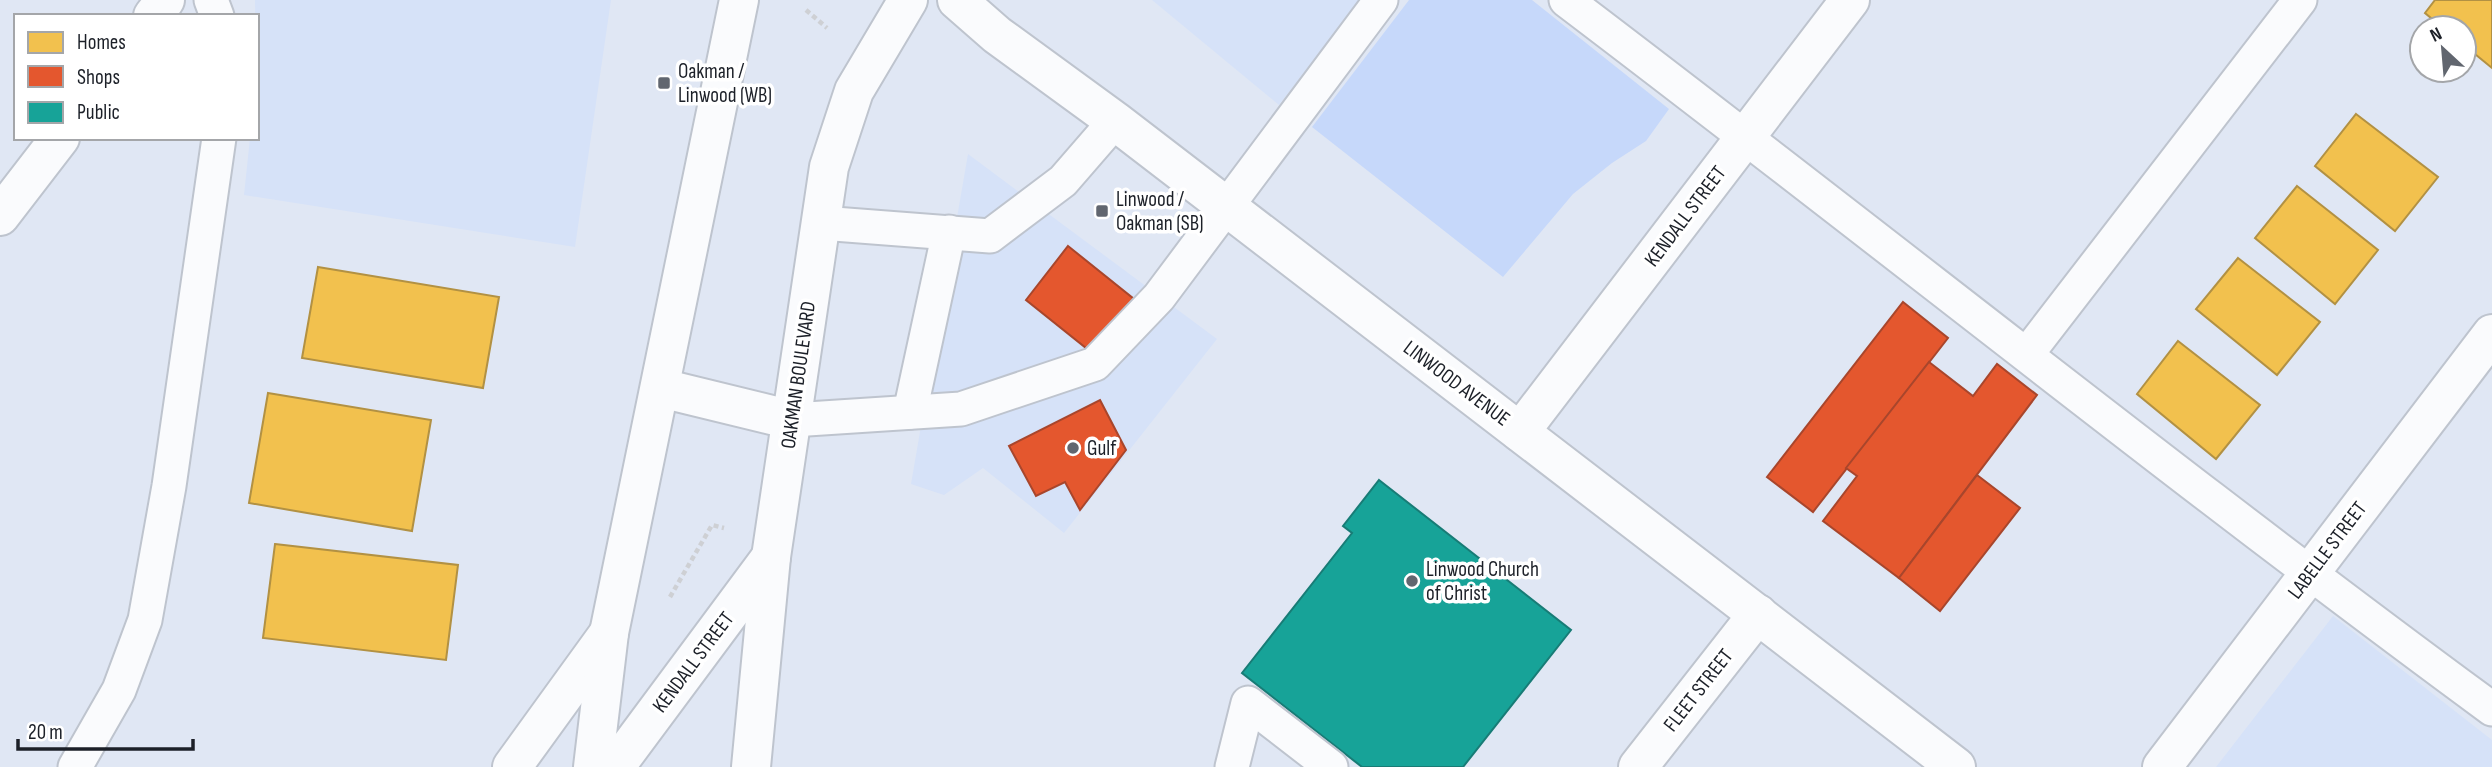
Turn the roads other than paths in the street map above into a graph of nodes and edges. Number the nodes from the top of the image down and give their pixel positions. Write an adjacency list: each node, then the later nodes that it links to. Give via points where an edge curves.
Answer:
1 (739, 0): 18 (street)
2 (908, 0): 14 (street, OAKMAN BOULEVARD, via 854,90 830,167)
3 (957, 0): 8 (street, LINWOOD AVENUE)
4 (1381, 0): 12 (lane)
5 (1566, 0): 9 (lane)
6 (1850, 0): 9 (street, KENDALL STREET)
7 (2301, 0): 17 (lane)
8 (1115, 121): 12 (street, LINWOOD AVENUE); 15 (lane, via 1063,181 990,236)
9 (1746, 137): 17 (lane); 21 (street, KENDALL STREET)
10 (58, 140): 13 (street)
11 (219, 140): 27 (lane, via 145,620 119,690)
12 (1225, 207): 19 (lane, via 1159,297 1095,364 961,409); 21 (street, LINWOOD AVENUE)
13 (0, 216)
14 (821, 223): 15 (lane); 20 (street, OAKMAN BOULEVARD)
15 (949, 232): 19 (lane)
16 (2492, 334): 23 (street, LABELLE STREET)
17 (2027, 354): 23 (lane)
18 (661, 388): 20 (street); 25 (street)
19 (910, 412): 20 (lane)
20 (792, 420): 22 (street, OAKMAN BOULEVARD)
21 (1520, 432): 24 (street, LINWOOD AVENUE)
22 (771, 557): 30 (street, KENDALL STREET); 31 (street, OAKMAN BOULEVARD)
23 (2309, 574): 26 (lane); 36 (street, LABELLE STREET)
24 (1758, 614): 34 (street, FLEET STREET); 35 (street, LINWOOD AVENUE)
25 (609, 633): 28 (street); 29 (street)
26 (2492, 709)
27 (75, 767)
28 (512, 767)
29 (593, 767)
30 (615, 767)
31 (751, 767)
32 (1232, 767): 33 (lane, via 1248,703)
33 (1331, 767)
34 (1638, 767)
35 (1956, 767)
36 (2162, 767)

